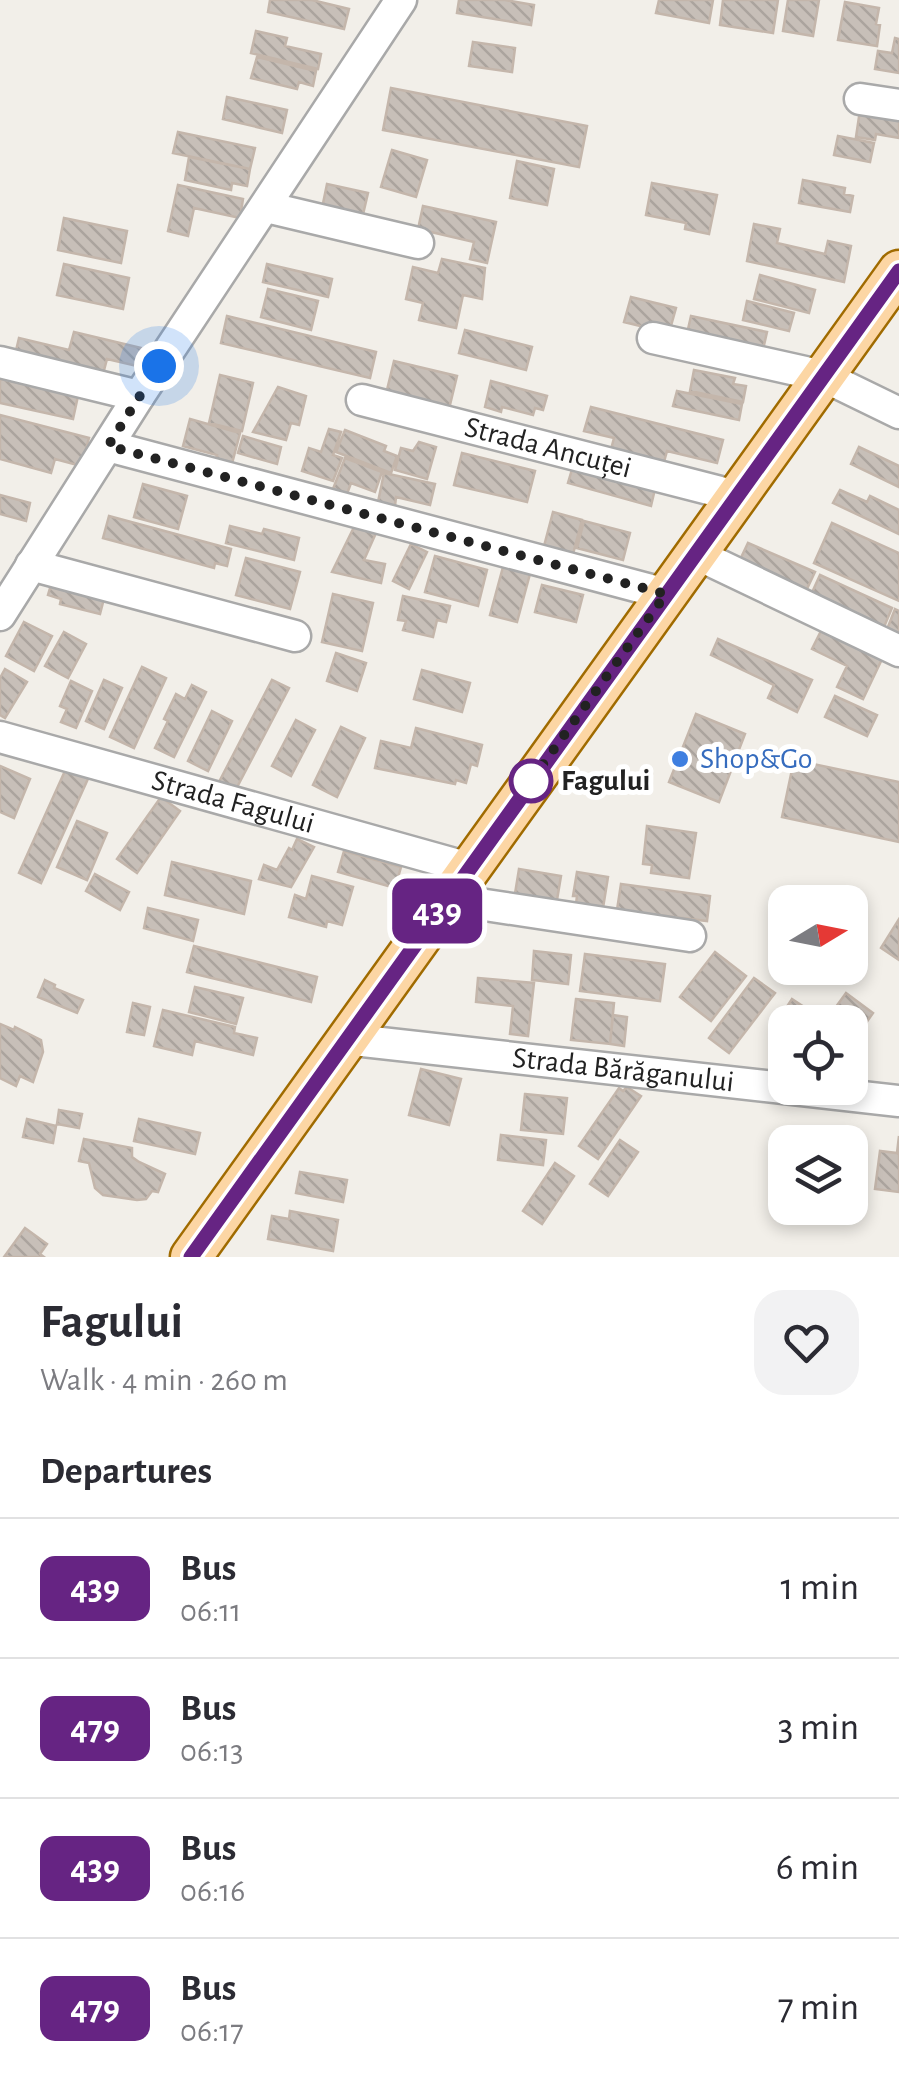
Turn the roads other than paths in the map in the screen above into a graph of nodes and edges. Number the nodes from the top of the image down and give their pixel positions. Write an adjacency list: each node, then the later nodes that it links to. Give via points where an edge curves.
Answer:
1 (401, 0): 4 (street)
2 (860, 99): 3 (street)
3 (899, 105)
4 (266, 207): 5 (street); 10 (street)
5 (418, 243)
6 (899, 271): 9 (main road)
7 (653, 338): 9 (street)
8 (0, 362): 10 (street)
9 (824, 376): 12 (street); 14 (main road)
10 (139, 396): 13 (street)
11 (362, 400): 14 (street, Strada Ancuței)
12 (899, 412)
13 (108, 446): 16 (street); 17 (street)
14 (736, 496): 15 (main road)
15 (694, 554): 17 (main road); 20 (street)
16 (32, 565): 18 (street); 19 (street)
17 (666, 594): 22 (main road)
18 (0, 615)
19 (295, 636)
20 (899, 651)
21 (0, 737): 22 (street, Strada Fagului)
22 (457, 884): 23 (street, Strada Fagului); 24 (main road)
23 (690, 936)
24 (345, 1039): 25 (street, Strada Bărăganului); 26 (main road)
25 (896, 1094)
26 (191, 1257)

